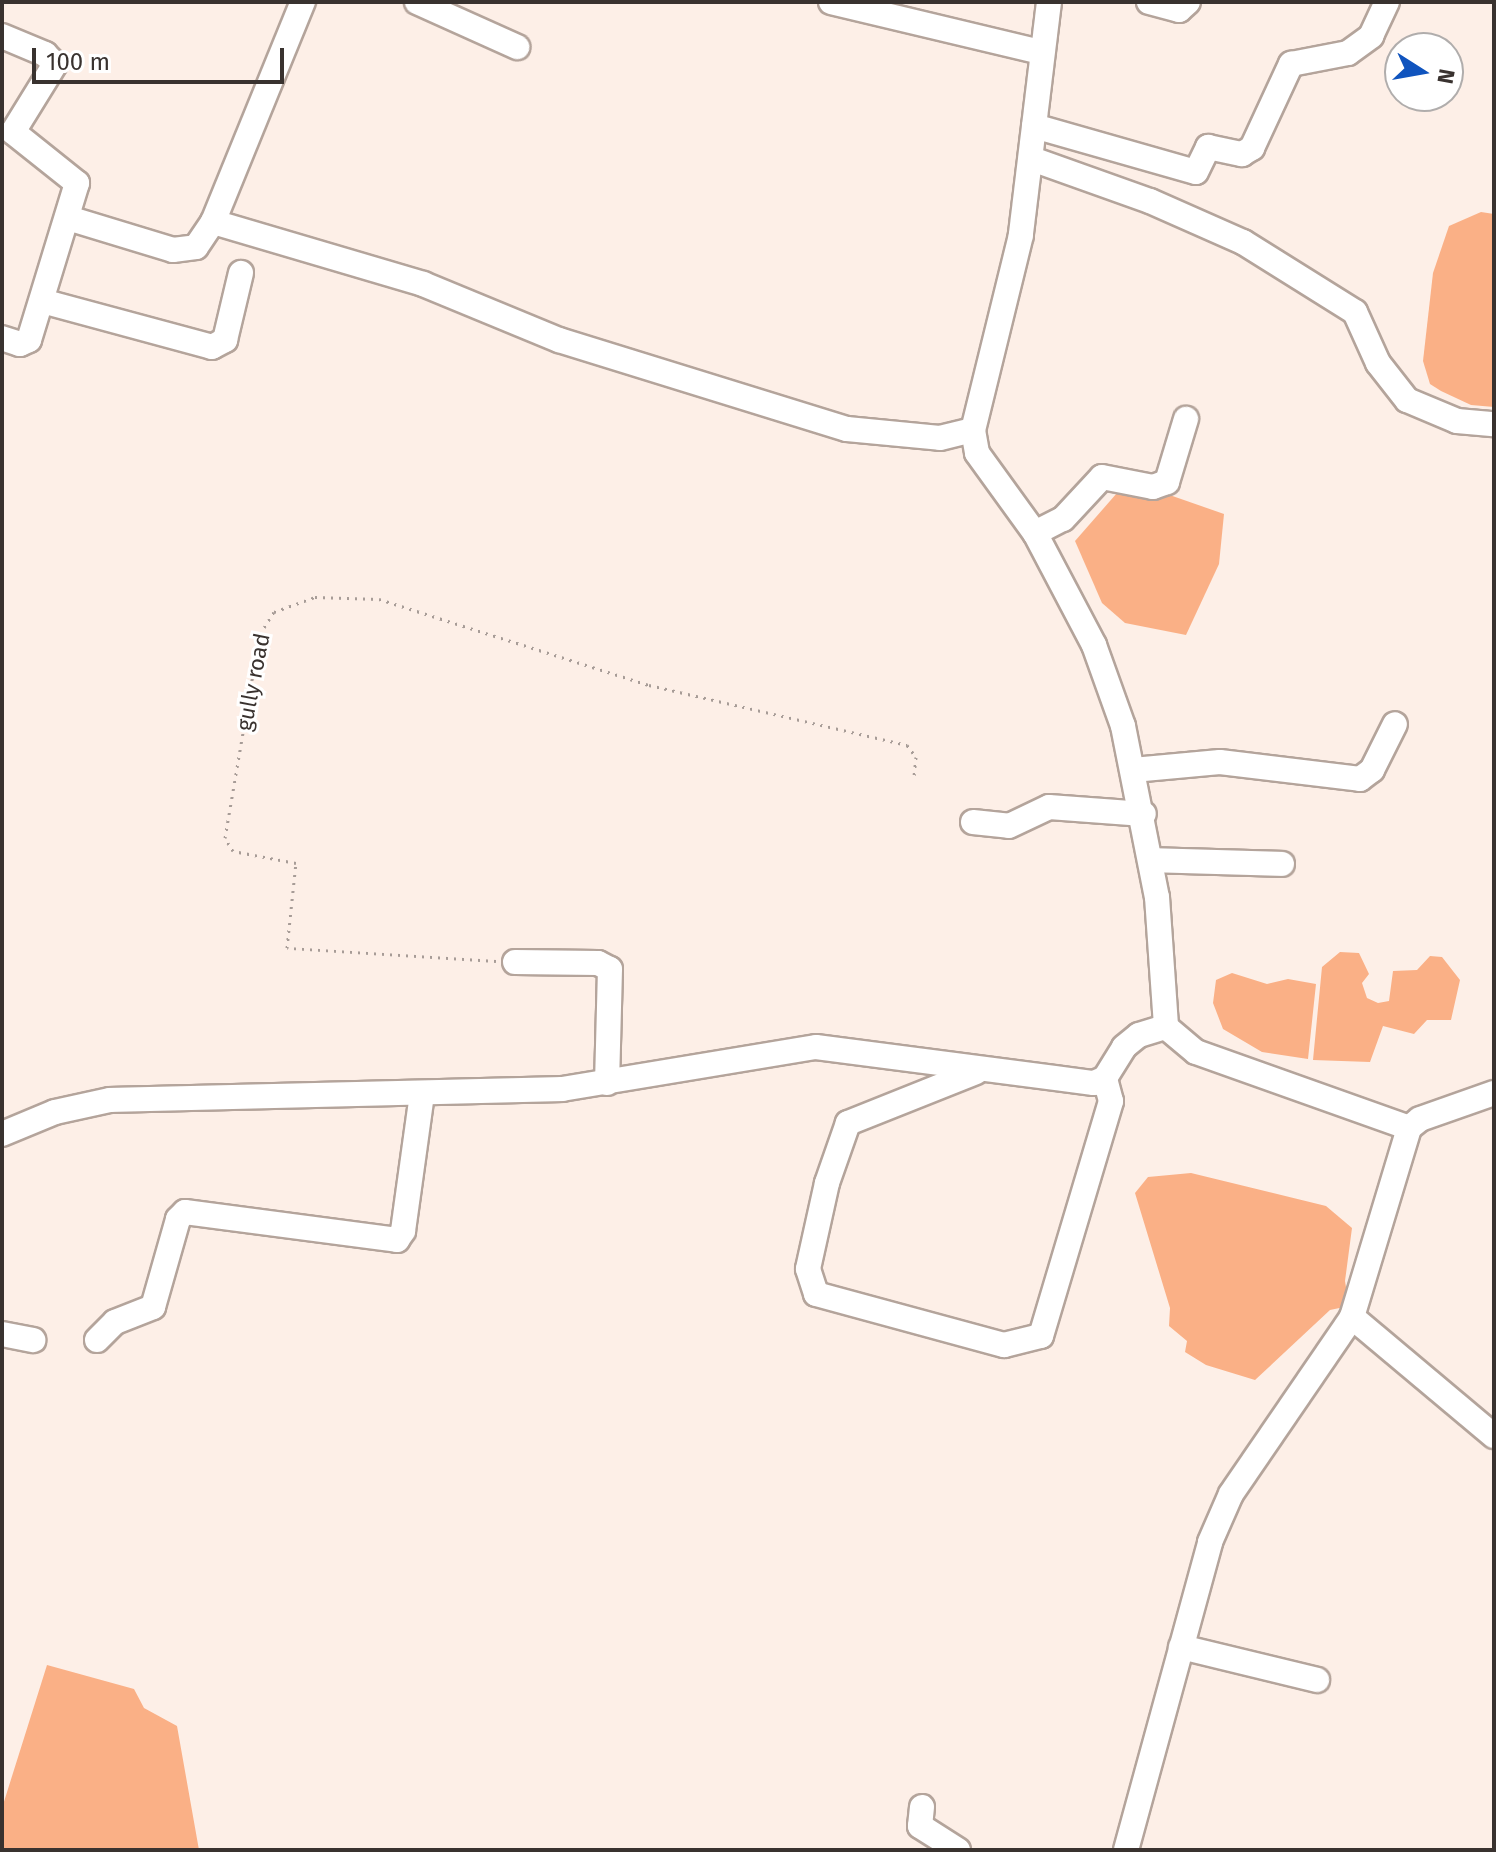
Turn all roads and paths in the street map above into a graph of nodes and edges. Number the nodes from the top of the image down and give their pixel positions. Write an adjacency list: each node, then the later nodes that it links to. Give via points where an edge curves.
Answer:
1 (303, 2): 14 (street)
2 (417, 2): 9 (street)
3 (831, 2): 10 (street)
4 (1049, 2): 10 (street)
5 (1149, 2): 6 (street, via 1179,10)
6 (1188, 2)
7 (1387, 2): 11 (street, via 1371,36 1348,53 1291,64 1252,148 1242,154 1208,147 1196,172)
8 (2, 36): 13 (street, via 45,54 55,64 13,132 19,142 74,177 77,190)
9 (517, 47)
10 (1041, 52): 11 (street)
11 (1034, 126): 12 (street)
12 (1032, 159): 19 (street, via 1176,211 1243,242 1355,312 1378,363 1407,400 1457,421); 20 (street, via 1021,235)
13 (68, 218): 14 (street, via 182,252 196,247); 16 (street)
14 (213, 222): 20 (street, via 423,284 559,340 847,429 940,438)
15 (241, 273): 16 (street, via 225,340 212,347)
16 (42, 301): 17 (street, via 29,340 20,344)
17 (2, 338)
18 (1186, 419): 21 (street, via 1167,482 1153,487 1102,477 1063,519)
19 (1494, 424)
20 (973, 430): 21 (street, via 977,453)
21 (1035, 533): 23 (street, via 1094,645)
22 (1395, 724): 23 (street, via 1372,770 1360,779 1220,762)
23 (1133, 770): 25 (street)
24 (914, 777): 29 (path, gully road, via 916,757 907,745 649,685 379,599 315,597 274,612 260,634 225,838 233,851 296,863 287,948)
25 (1144, 814): 26 (street, via 1049,807 1009,826); 27 (street)
26 (973, 822)
27 (1151, 860): 28 (street); 30 (street)
28 (1282, 864)
29 (515, 962): 33 (street, via 598,963 610,969)
30 (1166, 1027): 32 (street, via 1139,1035 1124,1047); 36 (street, via 1196,1052)
31 (978, 1071): 32 (street, via 1081,1083); 32 (street, via 848,1123 827,1183 808,1269 816,1294 1004,1345 1041,1336 1111,1101); 33 (street, via 816,1047)
32 (1105, 1078)
33 (607, 1083): 35 (street)
34 (1494, 1093): 36 (street, via 1420,1119)
35 (422, 1094): 37 (street, via 110,1100 55,1112); 41 (street, via 403,1231 397,1240 185,1212 178,1219 153,1307 124,1316)
36 (1409, 1128): 38 (street)
37 (2, 1134)
38 (1352, 1317): 42 (street); 43 (street, via 1231,1494 1210,1542)
39 (2, 1334): 40 (street)
40 (33, 1340)
41 (97, 1340)
42 (1494, 1436)
43 (1181, 1647): 44 (street); 47 (street)
44 (1317, 1680)
45 (922, 1807): 46 (street, via 920,1826)
46 (958, 1850)
47 (1126, 1850)

